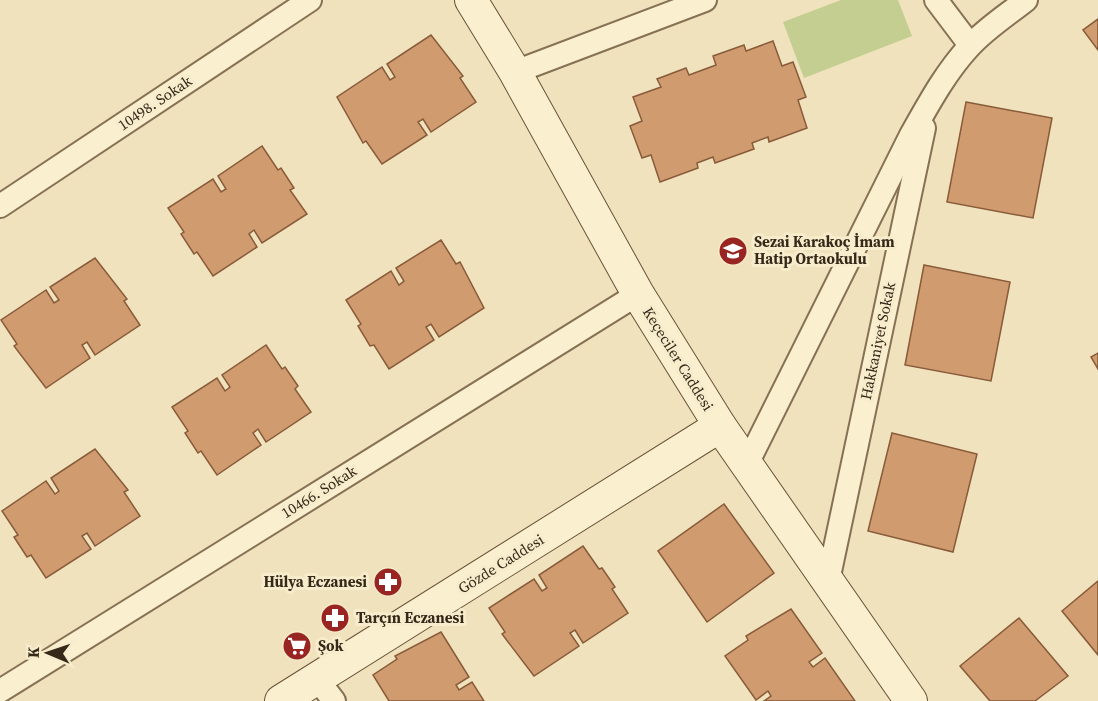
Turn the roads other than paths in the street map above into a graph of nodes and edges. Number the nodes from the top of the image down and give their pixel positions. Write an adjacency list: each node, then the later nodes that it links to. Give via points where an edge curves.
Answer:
1 (310, 0): 9 (street, 10498. Sokak)
2 (471, 0): 7 (street, Keçeciler Caddesi)
3 (705, 0): 7 (street)
4 (936, 0): 6 (street)
5 (1026, 0): 6 (street, Hakkaniyet Sokak)
6 (970, 45): 8 (street, Hakkaniyet Sokak)
7 (515, 72): 10 (street, Keçeciler Caddesi)
8 (931, 101): 12 (street, Hakkaniyet Sokak); 13 (street, Hakkaniyet Sokak)
9 (0, 206)
10 (638, 294): 11 (street, Keçeciler Caddesi); 15 (street, 10466. Sokak)
11 (720, 426): 12 (street, Keçeciler Caddesi); 14 (street, Gözde Caddesi)
12 (747, 464): 13 (street, Keçeciler Caddesi)
13 (828, 582): 17 (street, Keçeciler Caddesi)
14 (325, 690): 16 (street, Gözde Caddesi)
15 (0, 691)
16 (281, 701)
17 (911, 701)

